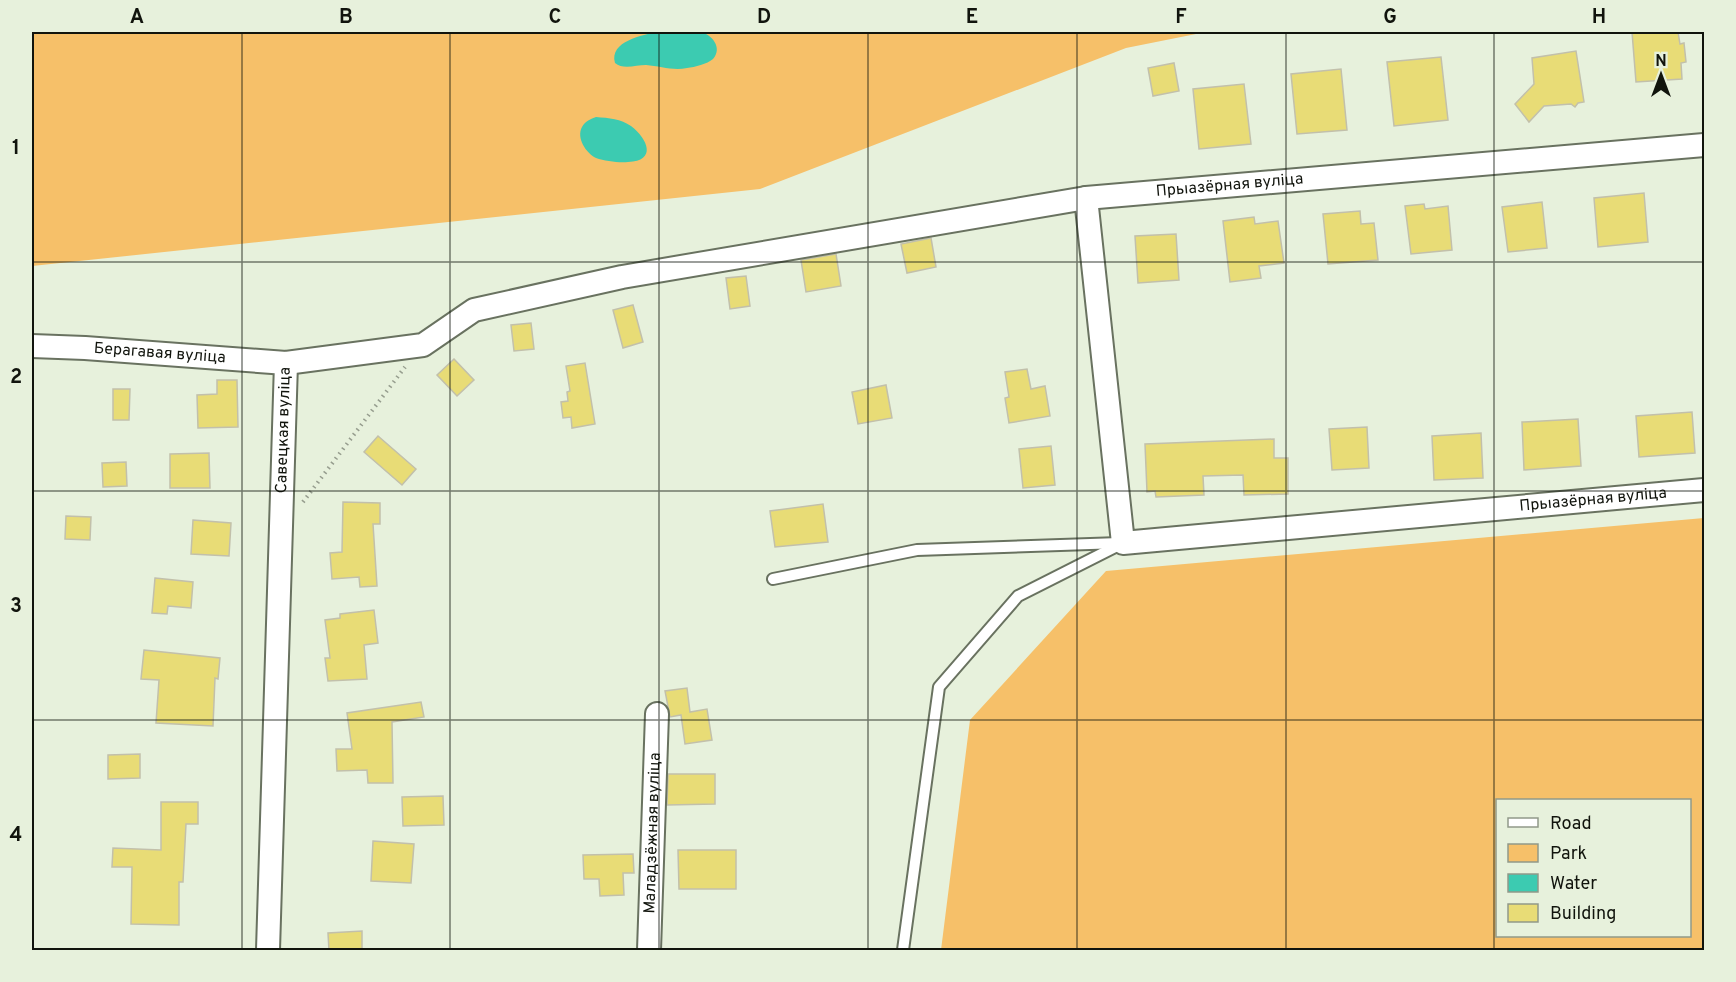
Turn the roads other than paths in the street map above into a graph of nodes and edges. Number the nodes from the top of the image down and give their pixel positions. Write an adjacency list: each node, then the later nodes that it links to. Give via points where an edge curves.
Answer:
1 (1704, 145): 2 (street, Прыазёрная вуліца)
2 (1086, 198): 3 (street, Прыазёрная вуліца); 7 (street)
3 (759, 254): 5 (street, Савецкая вуліца, via 622,277 474,310 423,345)
4 (32, 346): 5 (street, Берагавая вуліца)
5 (286, 363): 10 (street, Савецкая вуліца)
6 (1704, 490): 7 (street, Прыазёрная вуліца)
7 (1123, 543): 8 (lane, via 917,550); 12 (lane, via 1018,596 939,687)
8 (773, 579)
9 (657, 714): 11 (street, Маладзёжная вуліца)
10 (268, 951)
11 (649, 951)
12 (903, 951)

